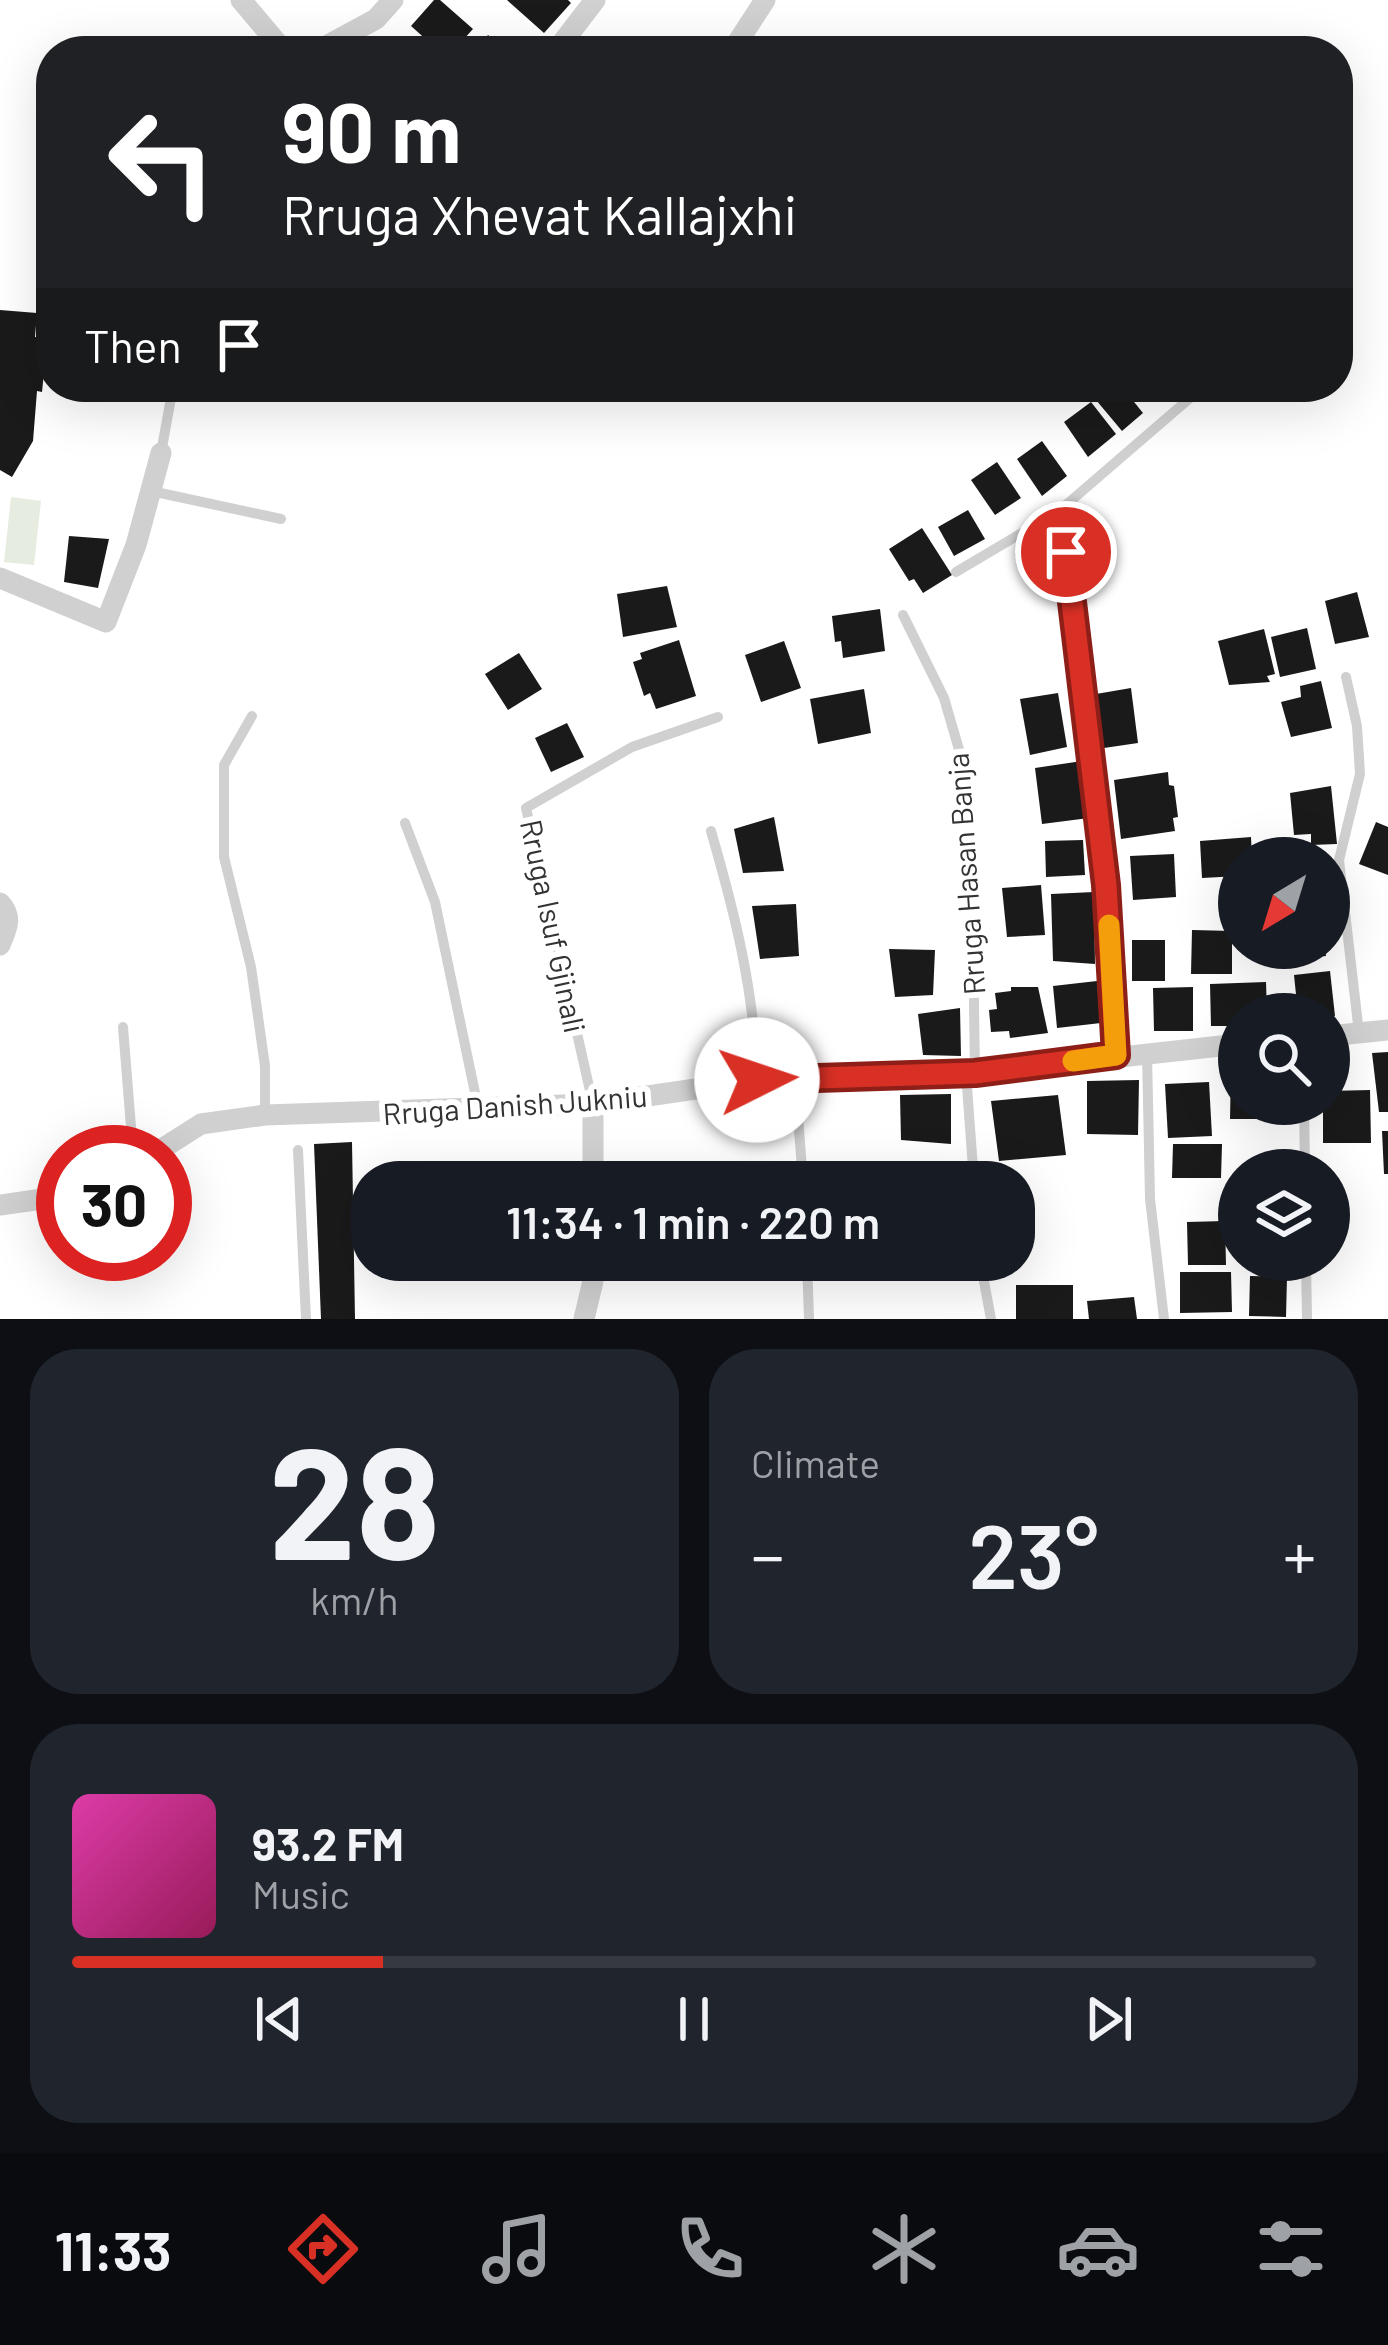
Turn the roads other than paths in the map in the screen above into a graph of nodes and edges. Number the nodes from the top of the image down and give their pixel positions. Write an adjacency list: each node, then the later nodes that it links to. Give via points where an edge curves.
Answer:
1 (241, 0): 5 (street)
2 (394, 0): 6 (street)
3 (595, 0): 7 (street)
4 (765, 0): 8 (street)
5 (271, 36)
6 (345, 36)
7 (567, 36)
8 (742, 36)
9 (170, 402): 11 (lane)
10 (1185, 402): 13 (lane)
11 (161, 453): 12 (street)
12 (151, 491): 14 (lane); 16 (street, via 106,622)
13 (1060, 511): 15 (lane); 31 (lane, via 1097,798)
14 (281, 519)
15 (956, 572)
16 (0, 578)
17 (903, 615): 32 (lane, Rruga Hasan Banja, via 944,698 960,753 973,937)
18 (1346, 677): 27 (lane, via 1360,774 1339,860)
19 (252, 716): 37 (lane, via 224,764 224,856 251,967)
20 (718, 717): 35 (lane, Rruga Isuf Gjinali, via 632,747 526,808)
21 (406, 824): 36 (lane, via 435,902)
22 (711, 831): 34 (lane, via 756,1019)
23 (0, 903): 24 (street, via 9,925)
24 (0, 945)
25 (123, 1027): 38 (lane)
26 (1388, 1030): 27 (street)
27 (1359, 1033): 28 (street)
28 (1350, 1034)
29 (1218, 1046): 30 (street, Rruga Danish Jukniu)
30 (1147, 1052): 31 (street, Rruga Danish Jukniu); 54 (lane, via 1150,1199)
31 (1116, 1055): 32 (street, Rruga Danish Jukniu)
32 (971, 1073): 33 (street, Rruga Danish Jukniu); 43 (lane, Rruga Hasan Banja)
33 (794, 1077): 34 (street, Rruga Danish Jukniu); 42 (lane)
34 (757, 1080): 35 (street, Rruga Danish Jukniu)
35 (593, 1104): 36 (street, Rruga Danish Jukniu); 41 (street, Rruga Isuf Gjinali)
36 (479, 1111): 37 (street, Rruga Danish Jukniu)
37 (265, 1115): 39 (street, Rruga Danish Jukniu)
38 (131, 1125)
39 (192, 1130)
40 (298, 1150): 50 (lane)
41 (593, 1161)
42 (801, 1161)
43 (973, 1161)
44 (36, 1200): 45 (street)
45 (0, 1205)
46 (593, 1281): 51 (street)
47 (808, 1281): 52 (lane)
48 (984, 1281): 53 (lane)
49 (1306, 1281): 55 (lane)
50 (306, 1319)
51 (584, 1319)
52 (809, 1319)
53 (991, 1319)
54 (1164, 1319)
55 (1306, 1319)

